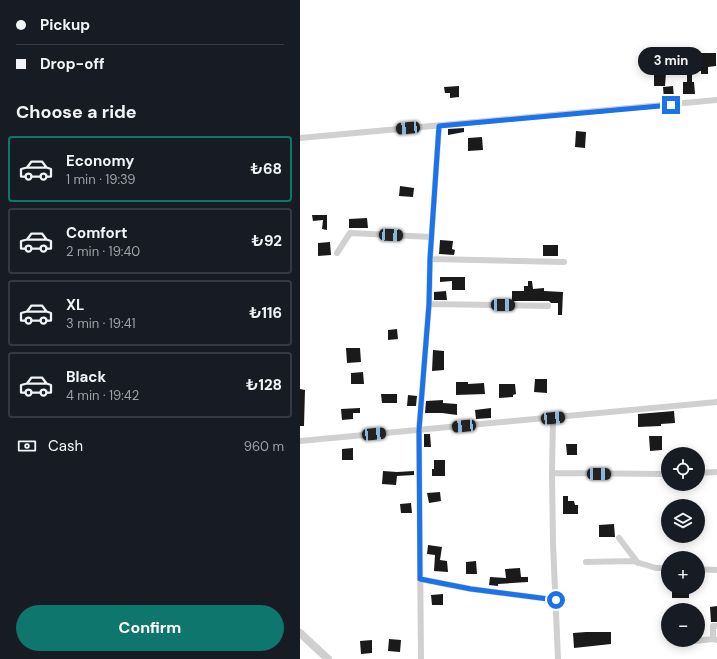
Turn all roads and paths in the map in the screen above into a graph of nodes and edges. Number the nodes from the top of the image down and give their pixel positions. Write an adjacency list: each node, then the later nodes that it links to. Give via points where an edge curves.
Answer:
1 (717, 100): 2 (street)
2 (439, 126): 3 (street); 4 (street)
3 (300, 138)
4 (431, 237): 5 (street, via 350,233); 6 (street)
5 (338, 253)
6 (430, 259): 7 (street); 8 (street)
7 (564, 262)
8 (429, 304): 9 (street); 12 (street)
9 (548, 306)
10 (717, 402): 11 (street)
11 (553, 418): 12 (street); 15 (street)
12 (419, 430): 13 (street); 24 (street)
13 (300, 441)
14 (717, 472): 16 (street)
15 (552, 473): 17 (street); 25 (street)
16 (705, 473)
17 (661, 474)
18 (619, 538): 20 (street)
19 (586, 562): 20 (street)
20 (638, 563): 21 (street)
21 (661, 568)
22 (705, 569): 23 (street)
23 (717, 570)
24 (420, 579): 25 (street, via 471,589); 31 (street)
25 (556, 600): 32 (street)
26 (717, 626): 29 (street, via 713,626)
27 (300, 633): 30 (street)
28 (705, 640): 29 (street)
29 (715, 640)
30 (328, 659)
31 (421, 659)
32 (558, 659)

